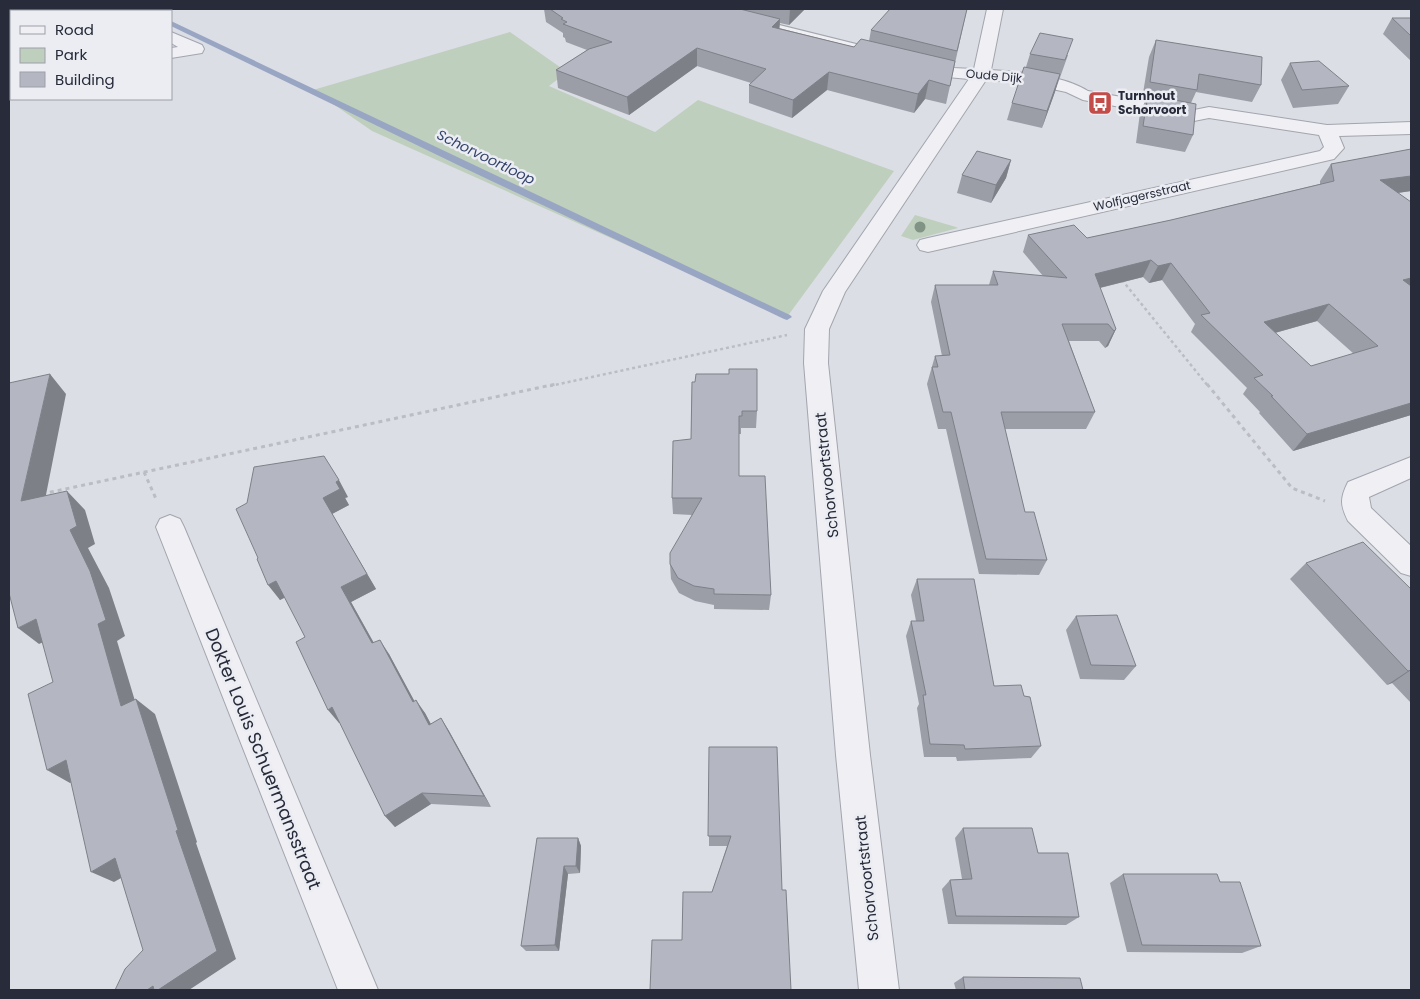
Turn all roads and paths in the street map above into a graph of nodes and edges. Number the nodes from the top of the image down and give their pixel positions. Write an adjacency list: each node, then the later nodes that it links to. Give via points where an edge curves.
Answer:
1 (46, 9): 4 (path)
2 (697, 9): 7 (street, Oude Dijk, via 953,73)
3 (995, 9): 7 (street, Schorvoortstraat)
4 (18, 10)
5 (172, 37): 6 (street, via 196,49)
6 (172, 53)
7 (982, 76): 9 (street, Oude Dijk, via 1020,77 1072,88 1083,95 1194,116 1209,112); 12 (street, Schorvoortstraat, via 834,290)
8 (1411, 128): 9 (street, Oude Dijk)
9 (1327, 131): 10 (street, Wolfjagersstraat, via 1334,148 1327,155)
10 (928, 245)
11 (1117, 274): 15 (path, via 1292,488)
12 (817, 329): 14 (path); 19 (street, Schorvoortstraat, via 816,363)
13 (1411, 467): 15 (street, via 1358,490 1355,497)
14 (38, 495)
15 (1358, 514): 17 (street)
16 (170, 527): 18 (street, Dokter Louis Schuermansstraat)
17 (1411, 564)
18 (358, 990)
19 (879, 990)

